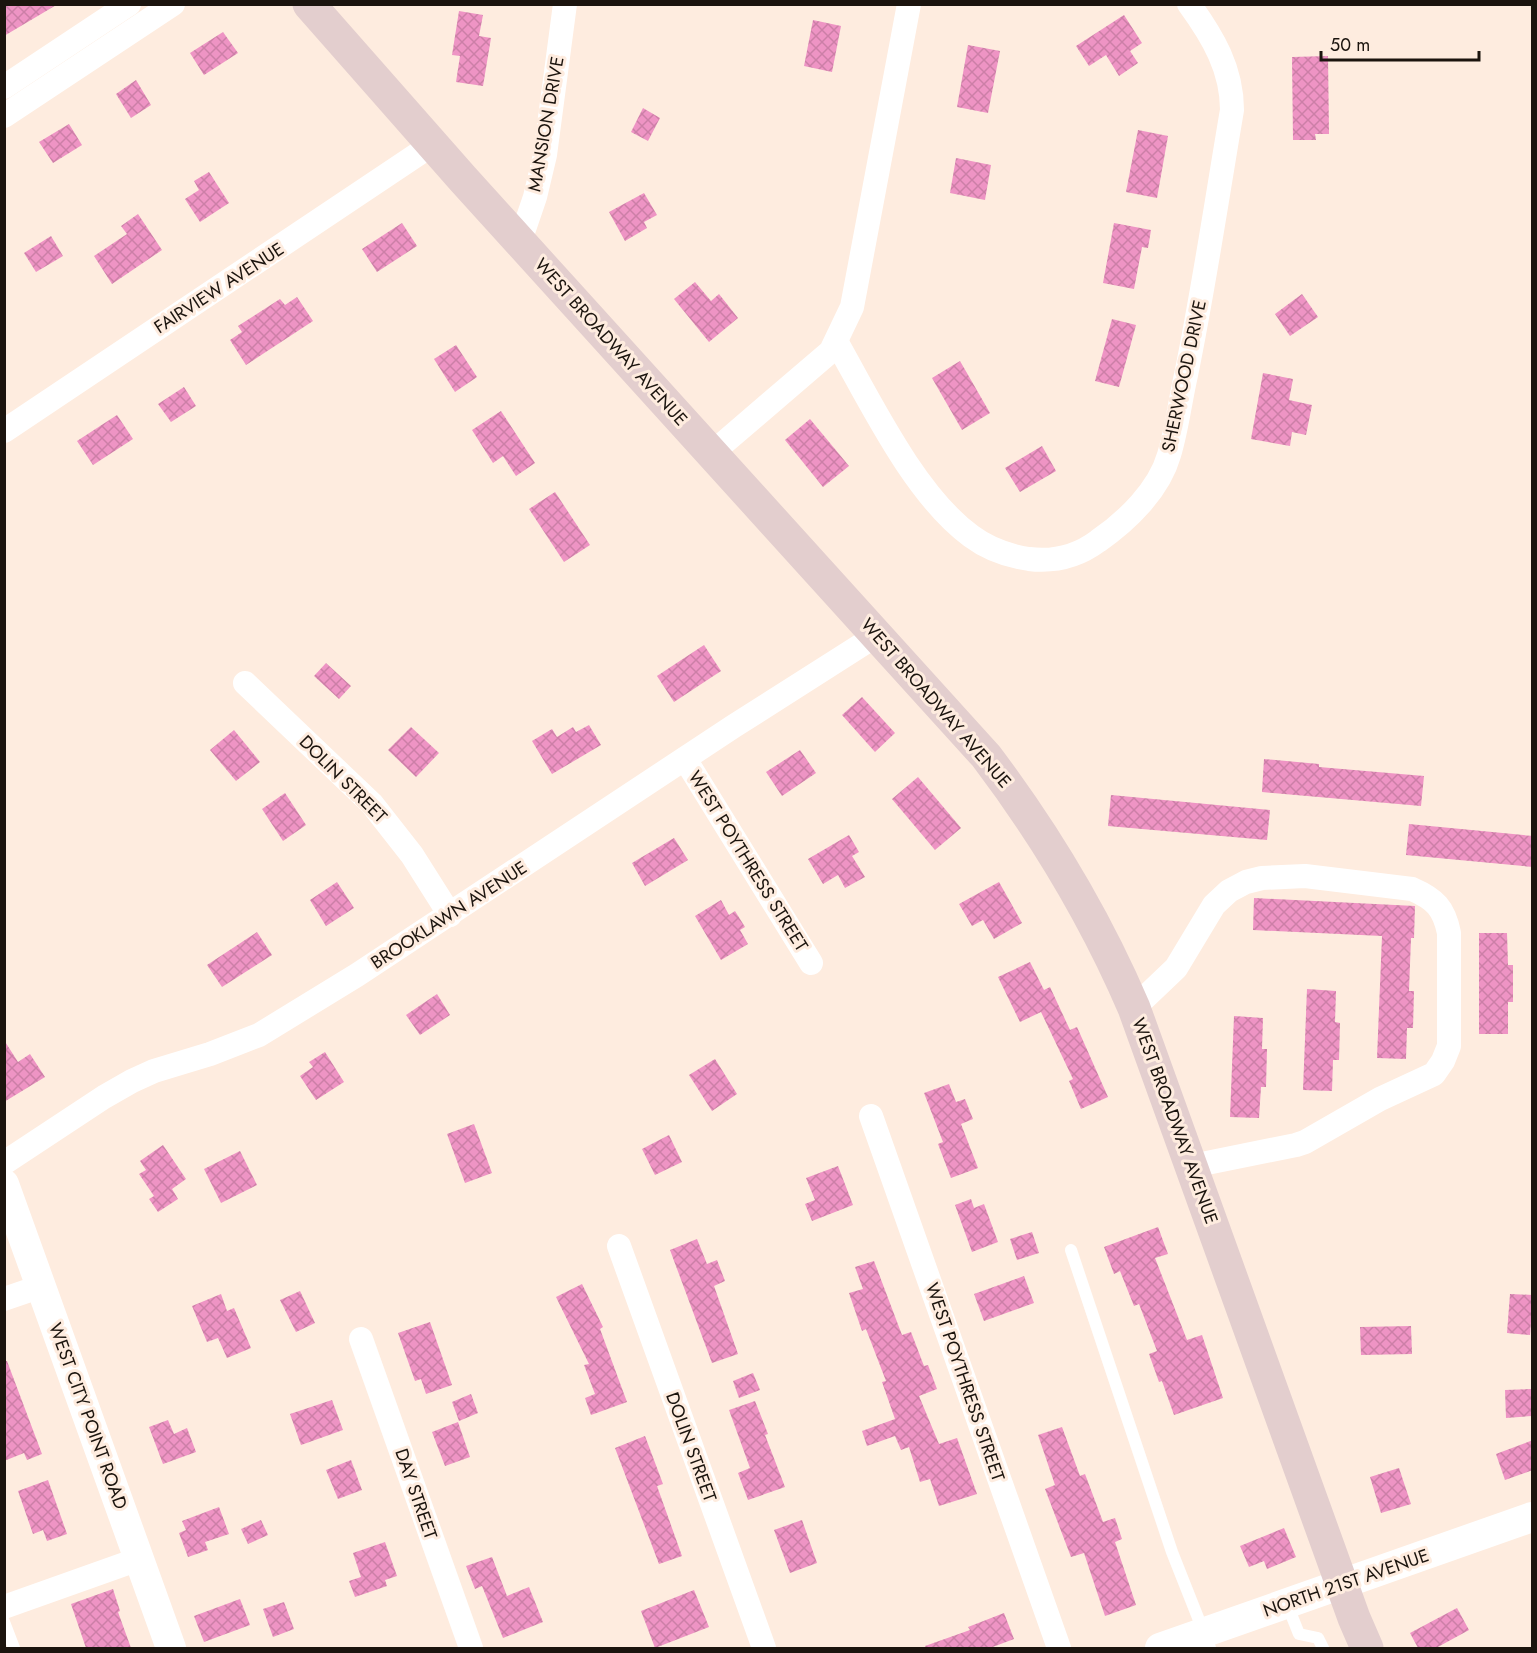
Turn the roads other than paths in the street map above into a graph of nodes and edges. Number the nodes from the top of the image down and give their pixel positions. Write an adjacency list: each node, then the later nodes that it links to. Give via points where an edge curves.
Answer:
1 (129, 4): 7 (street)
2 (172, 4): 8 (street)
3 (309, 4): 9 (main road, WEST BROADWAY AVENUE)
4 (565, 4): 10 (street, MANSION DRIVE, via 545,155)
5 (909, 4): 11 (street, via 852,307)
6 (1189, 4): 11 (street, SHERWOOD DRIVE, via 1221,53 1229,77 1232,110 1192,347 1169,456 1135,509 1090,547 1056,559 1018,557 972,537 952,521 921,484)
7 (4, 87)
8 (4, 116)
9 (433, 144): 10 (main road, WEST BROADWAY AVENUE); 12 (street, FAIRVIEW AVENUE)
10 (520, 242): 13 (main road, WEST BROADWAY AVENUE)
11 (837, 343): 13 (street)
12 (4, 431)
13 (712, 453): 14 (main road, WEST BROADWAY AVENUE)
14 (877, 635): 16 (street, BROOKLAWN AVENUE); 19 (main road, WEST BROADWAY AVENUE, via 986,756 1022,803 1078,891)
15 (245, 683): 17 (street, DOLIN STREET, via 372,804 412,855)
16 (685, 759): 17 (street, BROOKLAWN AVENUE); 18 (street, WEST POYTHRESS STREET)
17 (450, 915): 21 (street, BROOKLAWN AVENUE, via 259,1035 132,1081)
18 (811, 963)
19 (1134, 1008): 22 (main road, WEST BROADWAY AVENUE); 22 (street, via 1176,968 1215,905 1246,882 1305,876 1412,889 1436,902 1446,918 1449,1046 1434,1074 1296,1145)
20 (871, 1116): 40 (street, WEST POYTHRESS STREET)
21 (4, 1163)
22 (1192, 1166): 31 (main road, WEST BROADWAY AVENUE)
23 (4, 1184): 26 (street, WEST CITY POINT ROAD)
24 (619, 1246): 39 (street, DOLIN STREET)
25 (1071, 1250): 35 (lane, via 1172,1552)
26 (42, 1286): 27 (street); 30 (street, WEST CITY POINT ROAD)
27 (4, 1299)
28 (361, 1339): 38 (street, DAY STREET)
29 (1533, 1517): 31 (street, NORTH 21ST AVENUE)
30 (139, 1559): 33 (street); 37 (street, WEST CITY POINT ROAD)
31 (1342, 1585): 32 (street, NORTH 21ST AVENUE); 43 (main road, WEST BROADWAY AVENUE)
32 (1287, 1604): 35 (street, NORTH 21ST AVENUE); 42 (lane, via 1299,1634 1318,1638)
33 (4, 1607)
34 (4, 1622): 36 (lane)
35 (1207, 1641): 41 (street, NORTH 21ST AVENUE)
36 (14, 1648)
37 (171, 1648)
38 (471, 1648)
39 (764, 1648)
40 (1059, 1648)
41 (1160, 1648)
42 (1323, 1648)
43 (1367, 1648)

